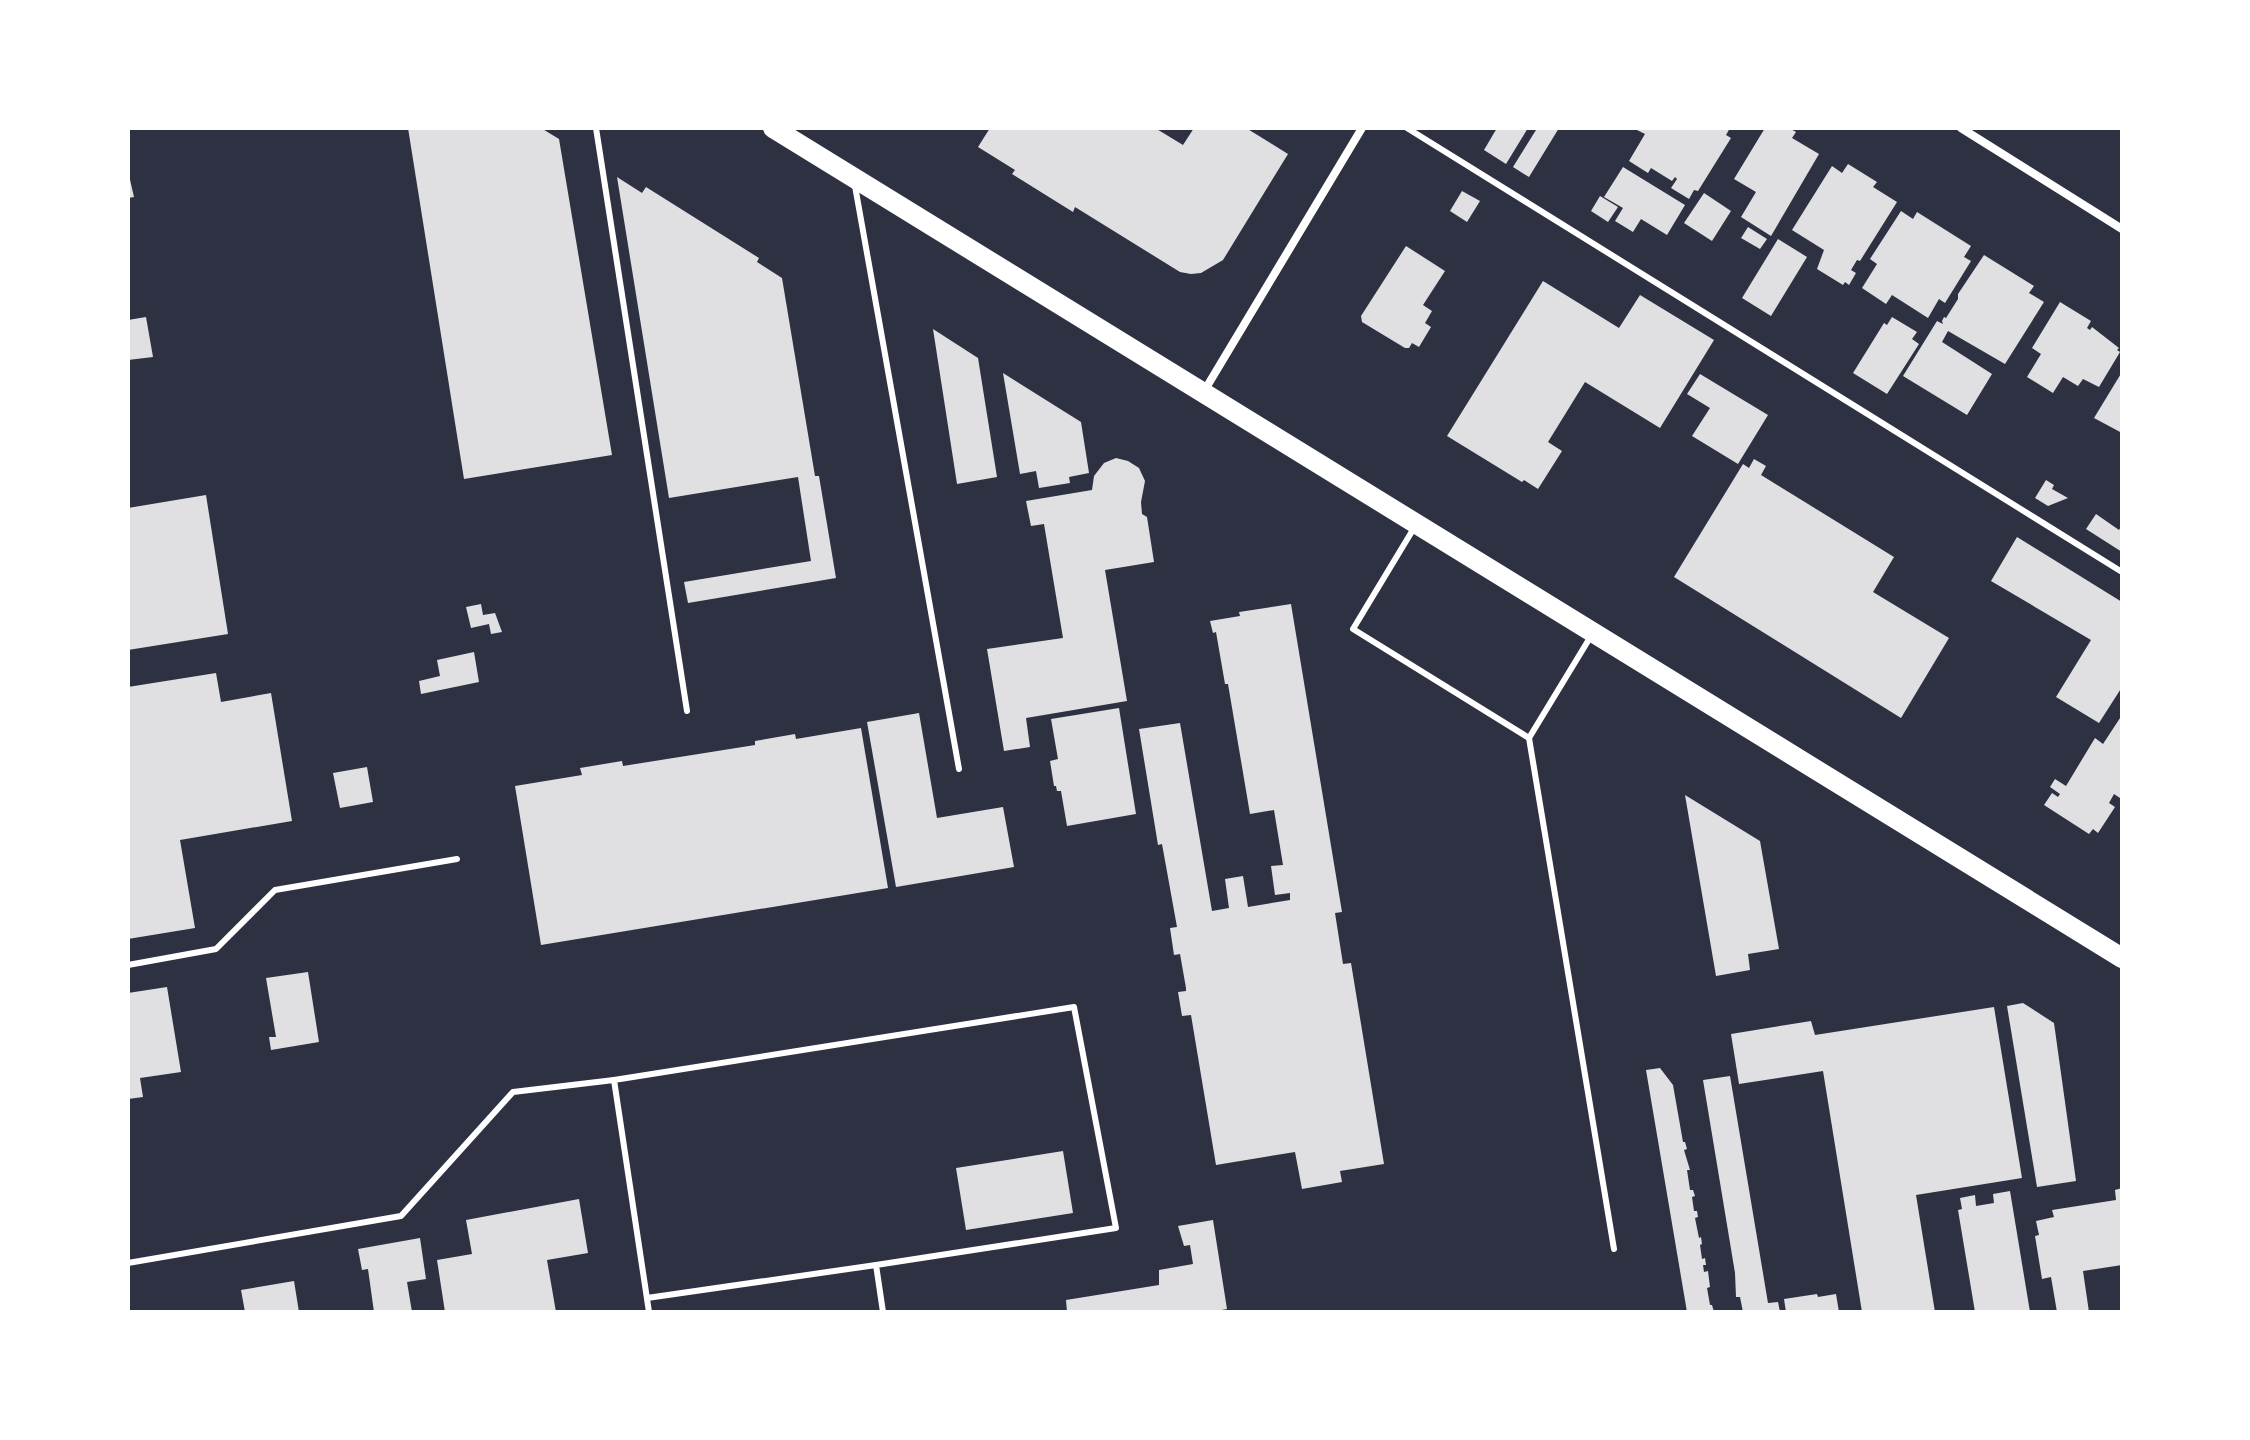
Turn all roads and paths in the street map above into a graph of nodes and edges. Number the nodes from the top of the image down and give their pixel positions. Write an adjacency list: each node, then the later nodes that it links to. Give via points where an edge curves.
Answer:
1 (596, 128): 12 (lane)
2 (773, 128): 6 (main road)
3 (1362, 128): 8 (street)
4 (1407, 128): 10 (lane)
5 (1961, 128): 7 (street)
6 (854, 178): 8 (main road); 14 (lane)
7 (2122, 229)
8 (1203, 394): 9 (main road)
9 (1416, 525): 11 (main road); 13 (lane, via 1353,629)
10 (2122, 572)
11 (1592, 633): 13 (lane); 16 (main road)
12 (687, 711)
13 (1529, 738): 19 (lane)
14 (959, 769)
15 (457, 859): 17 (lane, via 275,890 216,949)
16 (2122, 958)
17 (128, 965)
18 (614, 1080): 20 (lane, via 513,1092 401,1216); 21 (lane, via 1074,1007 1116,1228); 22 (lane)
19 (1614, 1249)
20 (128, 1263)
21 (876, 1265): 22 (lane); 24 (lane)
22 (647, 1298): 23 (lane)
23 (649, 1312)
24 (883, 1312)

